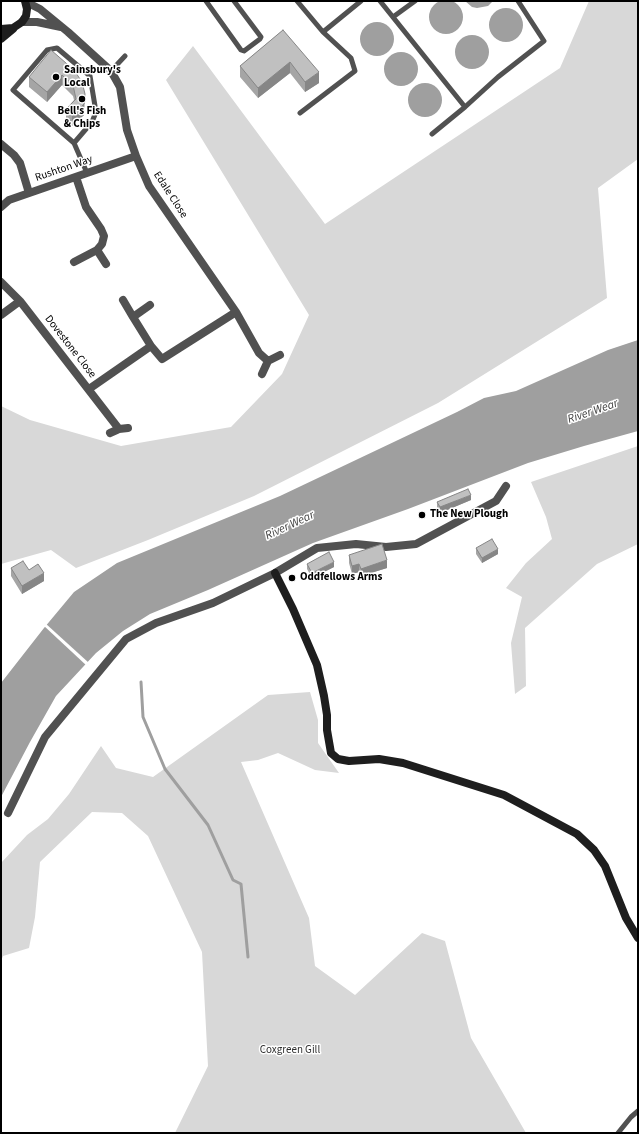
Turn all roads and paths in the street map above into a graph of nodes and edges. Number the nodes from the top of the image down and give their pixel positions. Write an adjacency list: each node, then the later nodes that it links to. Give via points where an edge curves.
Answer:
1 (206, 1): 2 (lane, via 244,51 261,37)
2 (234, 1)
3 (296, 1): 14 (lane)
4 (361, 1): 14 (lane)
5 (380, 1): 9 (lane)
6 (415, 1): 9 (lane)
7 (518, 1): 18 (lane, via 544,41)
8 (26, 2): 10 (street, via 26,16); 11 (street, Edale Close, via 40,9)
9 (393, 17): 18 (lane)
10 (22, 22): 11 (street); 12 (street)
11 (62, 27): 17 (street, Edale Close)
12 (13, 28): 13 (street); 15 (street)
13 (1, 29)
14 (323, 32): 19 (lane, via 351,58 355,71)
15 (1, 39)
16 (125, 56): 17 (lane)
17 (111, 71): 23 (street, Edale Close, via 120,87 127,130)
18 (465, 106): 20 (lane)
19 (300, 113)
20 (432, 134)
21 (74, 142): 21 (lane, via 13,90 47,50 57,48 90,76 96,112 92,122); 24 (lane)
22 (1, 144): 26 (street, via 20,163)
23 (136, 156): 24 (street, Rushton Way); 35 (street, Edale Close, via 149,186)
24 (87, 173): 25 (street, Rushton Way)
25 (76, 177): 26 (street, Rushton Way); 28 (street, via 86,207 104,236)
26 (29, 193): 27 (street, Rushton Way, via 9,200)
27 (1, 207)
28 (97, 250): 29 (street); 30 (street)
29 (74, 262)
30 (106, 264)
31 (1, 282): 33 (street, Dovestone Close)
32 (123, 300): 37 (street)
33 (20, 301): 36 (street); 42 (street, Dovestone Close)
34 (150, 305): 37 (street)
35 (236, 312): 38 (street, via 162,359); 40 (street, Edale Close, via 260,353)
36 (1, 315)
37 (133, 317): 38 (street)
38 (151, 346): 42 (street)
39 (280, 355): 40 (street)
40 (268, 361): 41 (street)
41 (262, 374)
42 (89, 389): 44 (street, Dovestone Close)
43 (128, 428): 44 (street)
44 (119, 429): 45 (street)
45 (110, 433)
46 (506, 486): 47 (street, via 496,501 416,544 386,547 356,544 317,548)
47 (275, 573): 48 (street, via 213,603 156,623 126,639 45,737); 49 (street, via 318,666 327,715 330,753 338,759 349,761 379,759 403,763 504,795 576,834 594,850 605,866 626,918)
48 (8, 813)
49 (638, 938)
50 (638, 1111): 51 (lane)
51 (618, 1133)

